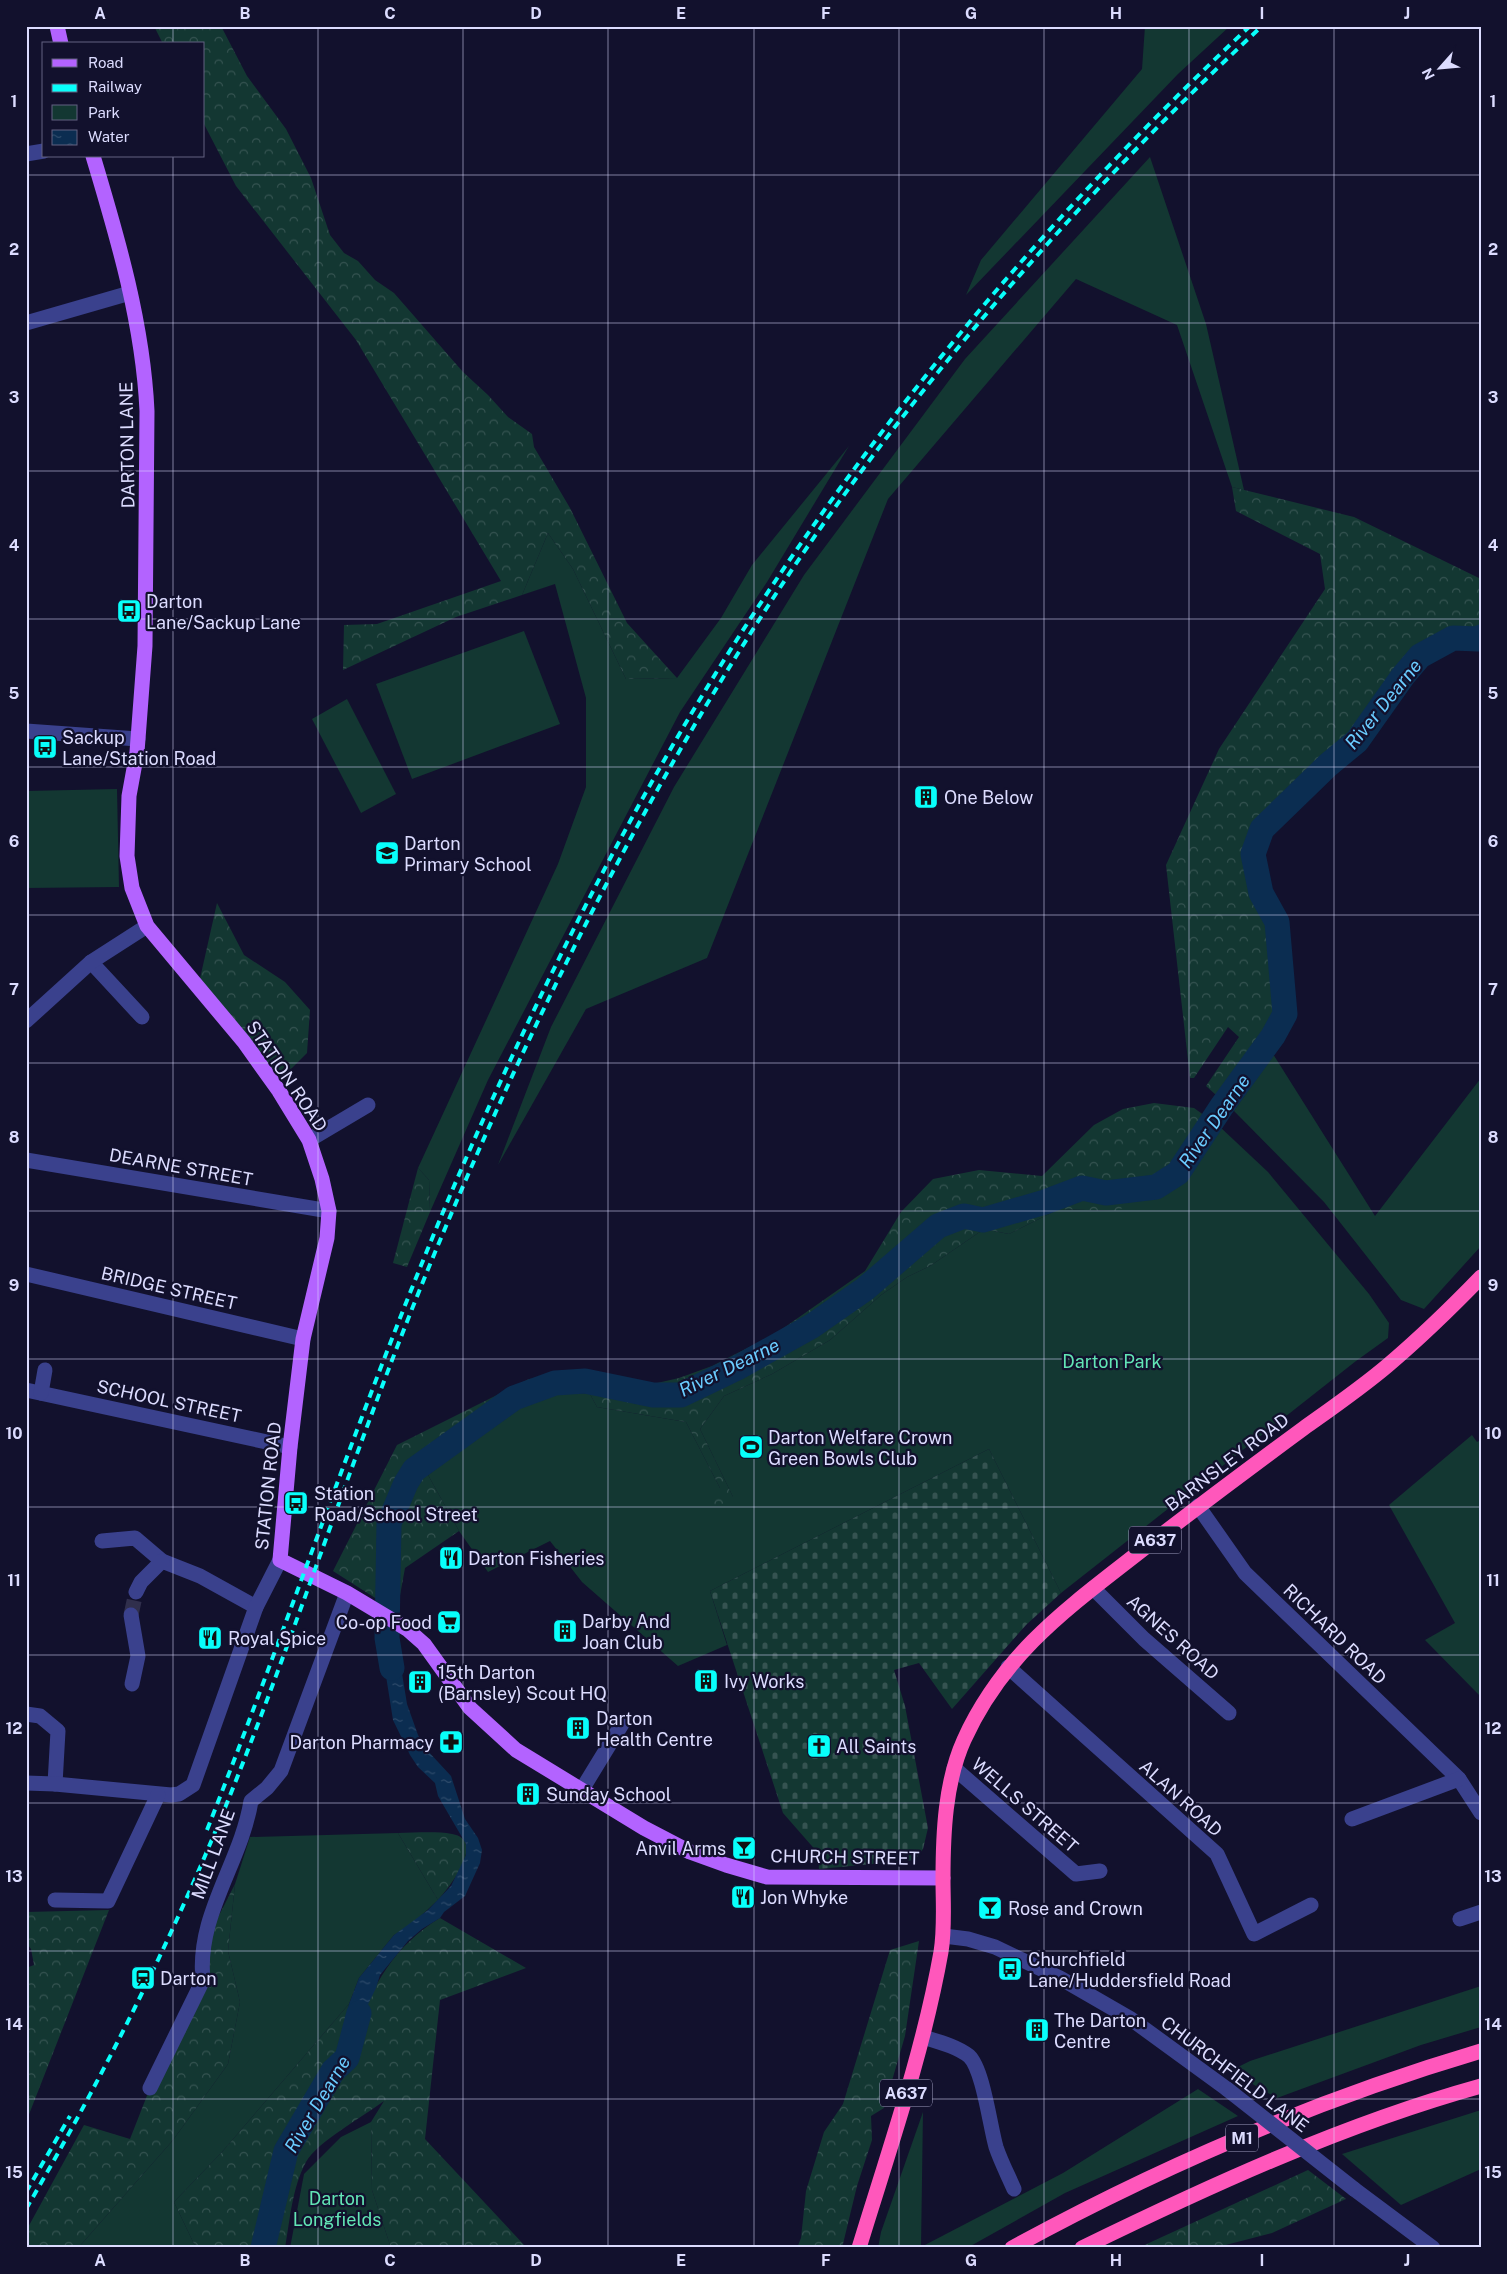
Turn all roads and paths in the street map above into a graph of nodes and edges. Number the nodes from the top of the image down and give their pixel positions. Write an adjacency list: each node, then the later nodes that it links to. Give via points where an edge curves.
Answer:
1 (57, 26): 2 (main road)
2 (61, 42)
3 (42, 151): 4 (street)
4 (26, 154)
5 (94, 158): 6 (main road, DARTON LANE)
6 (130, 293): 7 (street); 9 (main road, DARTON LANE, via 142,346 147,411 145,646)
7 (26, 323)
8 (26, 731): 9 (street)
9 (138, 739): 10 (main road, STATION ROAD, via 129,796 127,856 132,888)
10 (147, 926): 11 (street); 15 (main road, STATION ROAD, via 244,1042)
11 (91, 962): 12 (street); 13 (street)
12 (142, 1017)
13 (26, 1021)
14 (368, 1106): 15 (street)
15 (310, 1140): 17 (main road, STATION ROAD)
16 (26, 1160): 17 (street, DEARNE STREET)
17 (329, 1211): 20 (main road, STATION ROAD, via 327,1238)
18 (26, 1274): 20 (street, BRIDGE STREET)
19 (1481, 1277): 24 (highway, BARNSLEY ROAD / A637, via 1385,1368)
20 (303, 1339): 23 (main road, STATION ROAD)
21 (45, 1370): 22 (street, SCHOOL STREET)
22 (33, 1391): 23 (street, SCHOOL STREET)
23 (290, 1447): 26 (main road, STATION ROAD)
24 (1198, 1506): 28 (highway, BARNSLEY ROAD / A637); 39 (street, RICHARD ROAD, via 1245,1573)
25 (102, 1541): 27 (street, via 135,1538)
26 (280, 1560): 30 (main road, CHURCH STREET); 31 (street, STATION ROAD)
27 (162, 1561): 29 (street, via 141,1582); 31 (street, via 200,1576)
28 (1093, 1588): 33 (highway, BARNSLEY ROAD / A637, via 1044,1628); 35 (street, AGNES ROAD, via 1144,1639)
29 (136, 1592)
30 (347, 1594): 42 (main road, CHURCH STREET, via 400,1625 424,1644 470,1708 516,1750); 55 (street, MILL LANE, via 281,1771 251,1802 237,1853 213,1906 203,1945 203,1980)
31 (256, 1607): 43 (street, STATION ROAD, via 193,1785 179,1794)
32 (131, 1615): 34 (street, via 138,1656)
33 (1008, 1667): 38 (highway, BARNSLEY ROAD / A637, via 979,1711); 49 (street, ALAN ROAD, via 1216,1854 1254,1934)
34 (132, 1684)
35 (1229, 1713)
36 (26, 1714): 41 (street, via 40,1716 58,1731)
37 (622, 1724): 42 (street)
38 (954, 1768): 46 (street, WELLS STREET, via 1076,1874); 47 (highway, BARNSLEY ROAD / A637, via 947,1803)
39 (1459, 1779): 44 (street, RICHARD ROAD); 45 (street)
40 (26, 1783): 41 (street)
41 (55, 1784): 43 (street)
42 (581, 1791): 47 (main road, CHURCH STREET, via 690,1852 767,1877)
43 (158, 1795): 48 (street, via 108,1901)
44 (1481, 1814)
45 (1352, 1819)
46 (1100, 1871)
47 (943, 1878): 52 (highway, A637)
48 (55, 1900)
49 (1311, 1905)
50 (1481, 1912): 51 (street)
51 (1460, 1919)
52 (944, 1936): 53 (highway, A637); 61 (street, CHURCHFIELD LANE, bridge, via 996,1947 1060,1978 1132,2019)
53 (923, 2037): 57 (street, via 949,2045 975,2064 997,2149); 58 (highway, A637)
54 (1481, 2051): 59 (highway, M1, via 1308,2111 1198,2156)
55 (150, 2081)
56 (1481, 2086): 60 (highway, M1, via 1429,2100 1276,2159)
57 (1014, 2190)
58 (859, 2248)
59 (1012, 2248)
60 (1082, 2248)
61 (1433, 2248)

